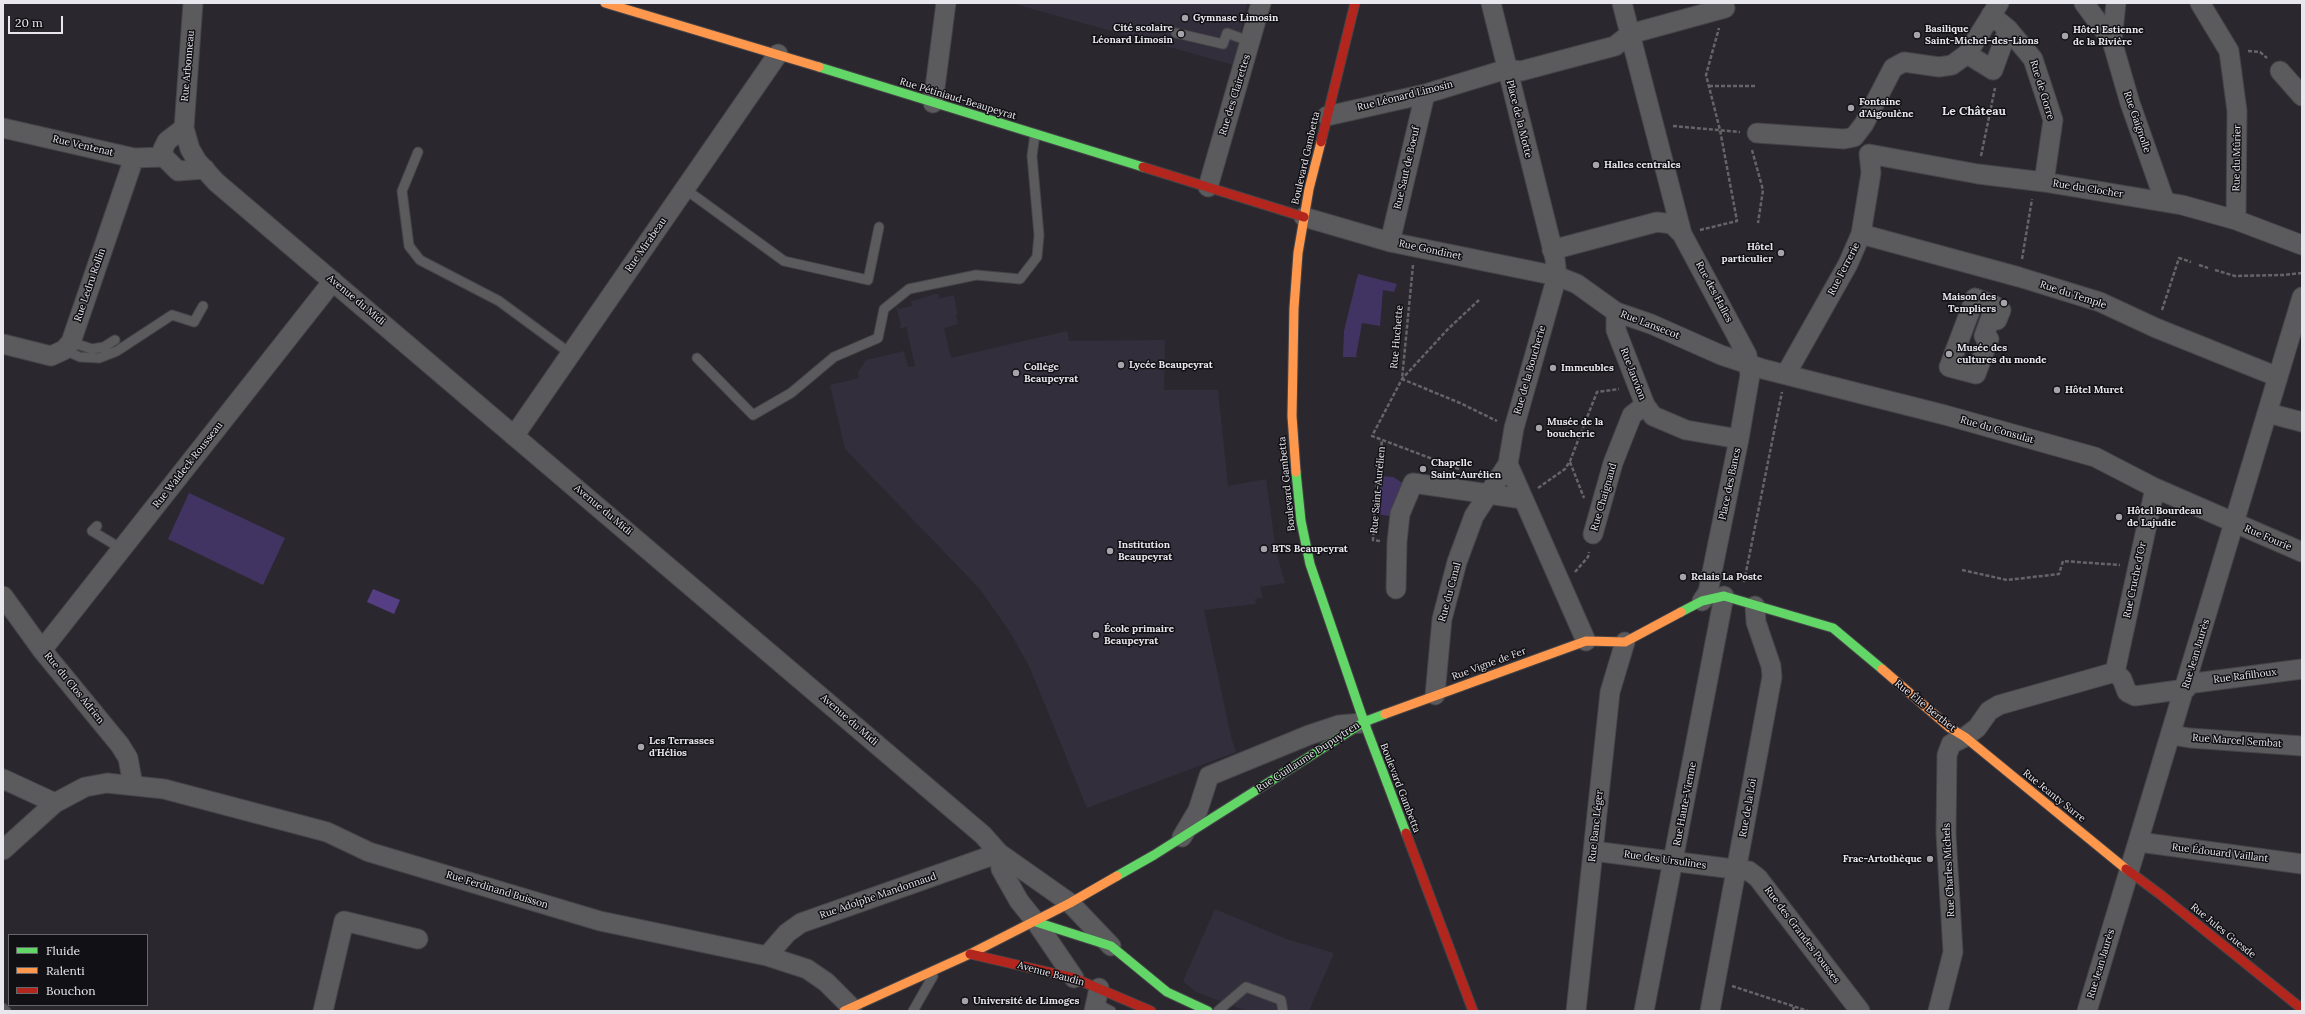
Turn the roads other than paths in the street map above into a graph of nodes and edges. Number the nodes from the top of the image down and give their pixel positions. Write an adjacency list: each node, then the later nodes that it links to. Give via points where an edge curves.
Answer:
1 (193, 3): 27 (street, Rue Arbonneau)
2 (605, 3): 18 (street, Rue Pétiniaud-Beaupeyrat)
3 (946, 3): 24 (street)
4 (1261, 3): 17 (street, Rue des Clairettes)
5 (1354, 3): 25 (street, Boulevard Gambetta)
6 (1490, 3): 20 (street)
7 (1622, 3): 15 (street)
8 (2084, 3): 16 (street, Rue Gaignolle)
9 (2116, 3): 16 (street, Rue Gaignolle)
10 (2200, 3): 41 (street, Rue du Mûrier, via 2229,51 2235,96 2238,154)
11 (1726, 5): 15 (street, Place de la Motte)
12 (1996, 7): 13 (street, Rue de Gorre); 19 (street)
13 (2008, 29): 19 (street, via 1993,70); 36 (street, Rue de Gorre, via 2033,59 2052,120)
14 (1176, 33): 17 (lane, via 1223,44 1227,34)
15 (1630, 34): 20 (street, Place de la Motte, via 1615,46 1521,71); 43 (street, via 1654,125)
16 (2112, 41): 39 (street, Rue Gaignolle, via 2130,103)
17 (1251, 42): 37 (street, Rue des Clairettes)
18 (778, 54): 24 (street, Rue Pétiniaud-Beaupeyrat); 38 (street, Rue Mirabeau)
19 (1967, 54): 30 (street, via 1952,65 1939,67 1904,62 1893,68 1864,124)
20 (1506, 69): 22 (street, Rue Léonard Limosin); 47 (street, Place de la Motte)
21 (2280, 71): 23 (street)
22 (1425, 94): 25 (street, Rue Léonard Limosin); 45 (street, Rue Saut de Boeuf)
23 (2302, 96)
24 (933, 103): 29 (street, Rue Pétiniaud-Beaupeyrat)
25 (1327, 116): 40 (street, Boulevard Gambetta)
26 (3, 128): 34 (street, Rue Ventenat)
27 (184, 128): 33 (street, via 167,141 163,149); 35 (street, Avenue du Midi, via 190,149)
28 (1752, 133): 30 (street, via 1844,139)
29 (1035, 134): 37 (street, Rue Pétiniaud-Beaupeyrat); 57 (lane, via 1032,156 1039,235 1038,257 1020,278 976,275 909,289 884,309 878,338 834,357 791,393 753,415)
30 (1854, 137): 32 (street)
31 (418, 152): 56 (lane, via 402,191 409,246 420,260 499,301)
32 (1869, 154): 36 (street, Rue du Clocher, via 1978,174); 44 (street, Rue Ferrerie, via 1871,172)
33 (164, 157): 34 (street, Rue Ventenat); 35 (street, via 178,171)
34 (134, 158): 55 (street, Rue Ledru Rollin)
35 (205, 169): 49 (street, Avenue du Midi, via 216,182)
36 (2039, 182): 39 (street, Rue du Clocher)
37 (1208, 187): 40 (street, Rue Pétiniaud-Beaupeyrat)
38 (685, 189): 42 (lane, via 784,261 868,280); 56 (street, Rue Mirabeau)
39 (2165, 202): 41 (street, Rue du Clocher)
40 (1304, 217): 45 (street, Rue Gondinet); 86 (street, Boulevard Gambetta, via 1294,308 1292,416 1299,507 1310,564)
41 (2236, 220): 46 (street, Rue du Clocher)
42 (878, 227)
43 (1677, 229): 47 (street, via 1657,222); 58 (street, Rue des Halles, via 1747,355)
44 (1861, 234): 59 (street, Rue Ferrerie, via 1848,264); 60 (street, Rue du Temple, via 2100,302 2156,328)
45 (1390, 242): 48 (street, Rue Gondinet)
46 (2302, 245)
47 (1552, 250): 48 (street, Place de la Motte)
48 (1556, 276): 52 (street, Rue Lansecot, via 1577,284); 66 (street, Rue de la Boucherie, via 1514,428)
49 (333, 281): 64 (street, Avenue du Midi); 73 (street, Rue Waldeck Rousseau)
50 (2302, 297): 60 (street, Rue Jean Jaurès)
51 (203, 306): 55 (lane, via 194,322 172,315 117,351 99,358 80,356)
52 (1616, 312): 58 (street, Rue Lansecot); 61 (street, Rue Jauvion, via 1616,330)
53 (114, 340): 55 (lane, via 104,347 92,349)
54 (3, 344): 55 (street, via 51,356)
55 (67, 346)
56 (571, 354): 64 (street, Rue Mirabeau)
57 (697, 358)
58 (1749, 364): 59 (street, Rue du Consulat); 65 (street, Place des Bancs, via 1750,374)
59 (1786, 374): 67 (street, Rue du Consulat, via 1946,411 2095,458)
60 (2278, 377): 62 (street, Rue Jean Jaurès)
61 (1645, 405): 65 (street, Rue Jauvion, via 1653,416 1686,430); 72 (street, Rue Chaignaud, via 1632,415 1613,463)
62 (2268, 413): 63 (street); 70 (street, Rue Jean Jaurès)
63 (2302, 422)
64 (514, 436): 97 (street, Avenue du Midi, via 954,810)
65 (1739, 439): 77 (street, Place des Bancs, via 1708,592)
66 (1508, 464): 68 (street, Rue du Canal); 69 (street)
67 (2155, 488): 70 (street, Rue du Consulat); 83 (street, Rue Cruche d'Or)
68 (1489, 496): 69 (street); 75 (street, via 1413,483 1400,514); 85 (street, Rue du Canal, via 1474,516 1457,562 1442,619)
69 (1523, 500): 79 (street)
70 (2235, 524): 74 (street, Rue Fourie); 84 (street, Rue Jean Jaurès)
71 (97, 526): 73 (lane, via 92,531)
72 (1594, 534)
73 (122, 549): 81 (street, Rue Waldeck Rousseau)
74 (2302, 552)
75 (1396, 589)
76 (3, 596): 81 (street, Rue du Clos Adrien)
77 (1702, 601): 78 (street, Rue Élie Berthet); 80 (street, Rue Élie Berthet)
78 (1740, 601): 88 (street, Rue Élie Berthet, via 1833,628 1950,728); 98 (street, Rue Haute-Vienne); 100 (street, Rue de la Loi, via 1756,622 1771,666 1772,677)
79 (1586, 641): 80 (street, Rue Vigne de Fer); 85 (street, Rue Vigne de Fer)
80 (1625, 642): 96 (street, Rue Banc Léger, via 1610,692)
81 (42, 650): 91 (street, Rue du Clos Adrien, via 120,745 128,758)
82 (2302, 669): 84 (street, Rue Rafilhoux)
83 (2115, 672): 84 (street, via 2122,679 2127,692 2135,696); 88 (street, Rue Élie Berthet, via 1999,705)
84 (2186, 686): 87 (street, Rue Jean Jaurès)
85 (1435, 695): 86 (street, Rue Vigne de Fer)
86 (1364, 722): 93 (street, Rue Guillaume Dupuytren); 93 (street, Rue Guillaume Dupuytren, via 1338,725 1309,735 1209,776 1198,810); 123 (street, Boulevard Gambetta)
87 (2172, 735): 89 (street, Rue Marcel Sembat); 94 (street, Rue Jean Jaurès)
88 (1965, 737): 101 (street, Rue Jeanty Sarre); 128 (street, Rue Charles Michels, via 1951,744 1947,754 1946,834 1953,952)
89 (2302, 746)
90 (3, 779): 92 (street)
91 (133, 785): 92 (street, Rue Ferdinand Buisson, via 107,783 85,787); 107 (street, Rue Ferdinand Buisson, via 164,789 327,832 369,852 600,920)
92 (55, 803): 95 (street, Rue Ferdinand Buisson)
93 (1182, 837): 102 (street, Rue Guillaume Dupuytren)
94 (2139, 842): 99 (street, Rue Édouard Vaillant); 101 (street, Rue Jean Jaurès)
95 (3, 850)
96 (1593, 851): 98 (street, Rue des Ursulines); 124 (street, Rue Banc Léger)
97 (999, 853): 102 (street, Avenue du Midi); 103 (street, Avenue du Midi, via 1002,869 1019,901); 107 (street, Rue Adolphe Mandonnaud, via 801,923 786,933)
98 (1675, 862): 100 (street, Rue des Ursulines); 125 (street, Rue Haute-Vienne)
99 (2302, 864)
100 (1737, 869): 126 (street, Rue de la Loi); 127 (street, Rue des Grandes Pousses, via 1749,871 1758,878)
101 (2129, 872): 114 (street, Rue Jules Guesde, via 2162,895); 129 (street, Rue Jean Jaurès)
102 (1070, 903): 103 (street, Rue Guillaume Dupuytren); 105 (street)
103 (1036, 922): 105 (street); 106 (street); 109 (street, Avenue du Midi)
104 (418, 939): 117 (street, via 344,922)
105 (1111, 946): 120 (street, via 1167,992)
106 (970, 954): 108 (street); 109 (street, Avenue Baudin)
107 (767, 956): 115 (street, Rue Ferdinand Buisson, via 806,970 826,982)
108 (937, 969): 110 (street); 118 (lane)
109 (1074, 978): 112 (street, Avenue Baudin); 112 (lane)
110 (895, 988): 111 (street); 115 (street)
111 (888, 1000)
112 (1100, 1003): 119 (street, Avenue Baudin)
113 (3, 1008): 116 (lane)
114 (2302, 1008)
115 (849, 1010)
116 (6, 1011)
117 (323, 1011)
118 (912, 1011)
119 (1151, 1011)
120 (1208, 1011)
121 (1218, 1011): 122 (lane, via 1246,987 1281,1000)
122 (1283, 1011)
123 (1473, 1011)
124 (1576, 1011)
125 (1644, 1011)
126 (1710, 1011)
127 (1860, 1011)
128 (1938, 1011)
129 (2087, 1011)

